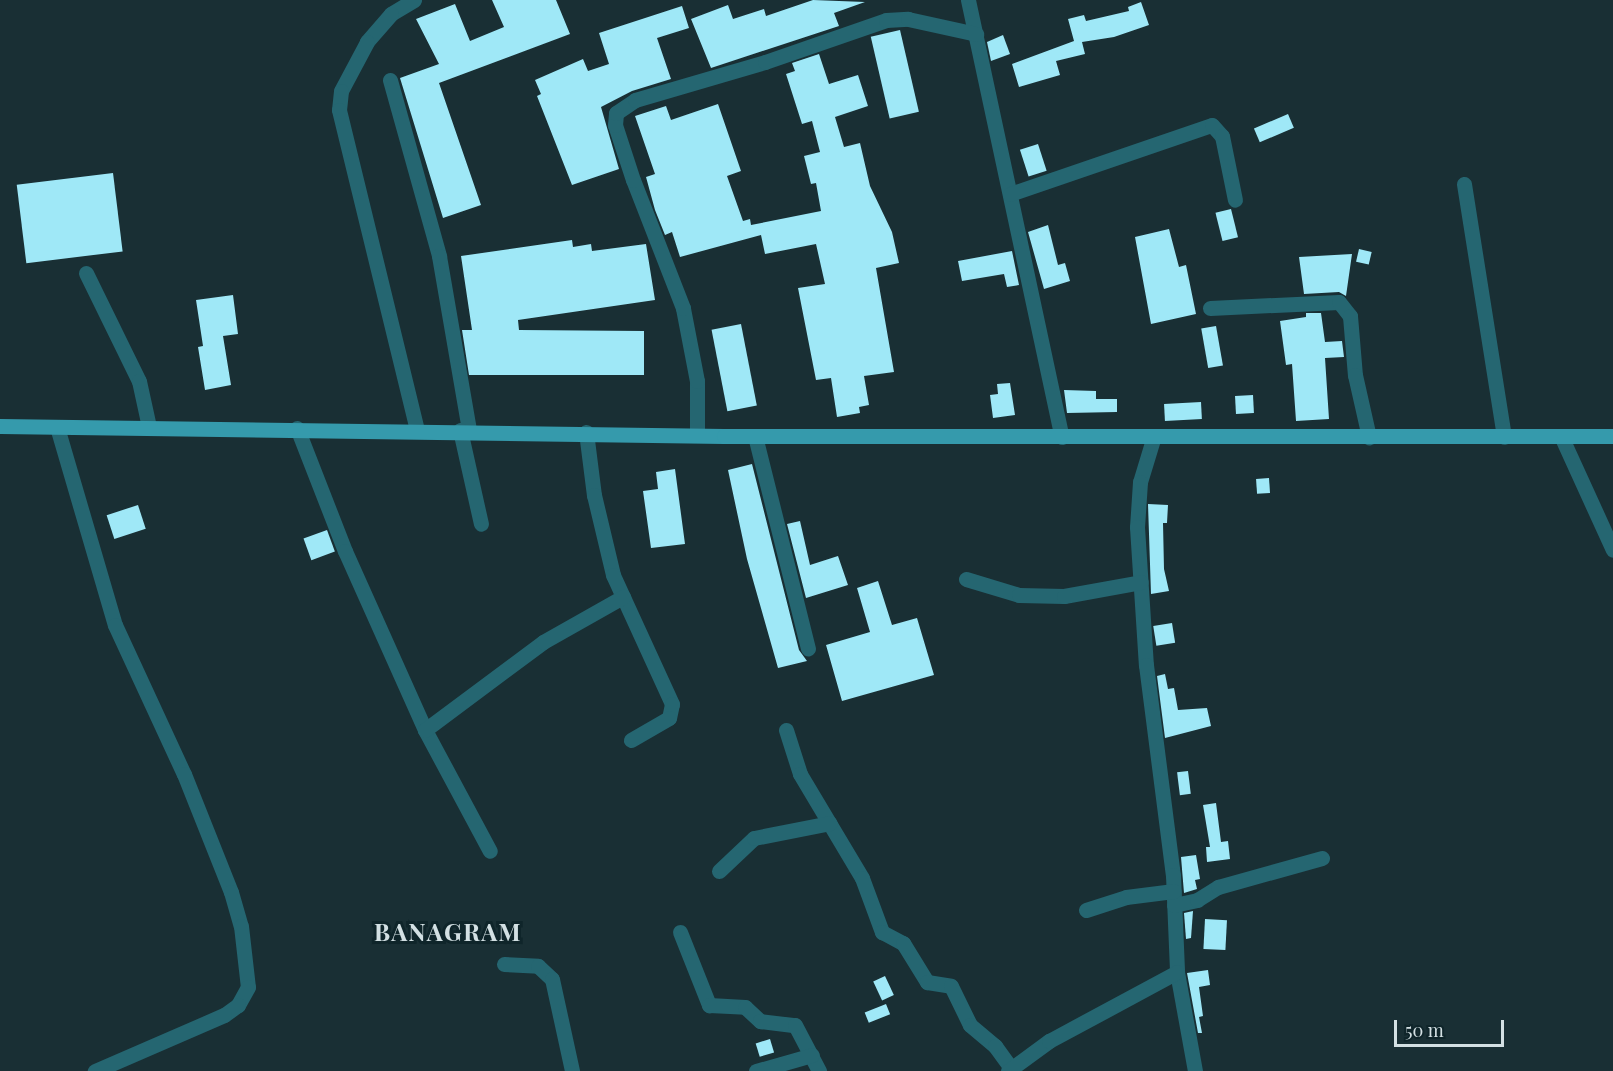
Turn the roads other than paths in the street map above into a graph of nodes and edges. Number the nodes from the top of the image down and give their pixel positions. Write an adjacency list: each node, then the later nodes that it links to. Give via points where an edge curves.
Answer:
1 (414, 0): 14 (street, via 391,14 367,42 345,81 339,111)
2 (968, 0): 3 (street)
3 (976, 34): 6 (street); 17 (street, via 908,19 886,20 765,62 635,100 616,113 615,125 633,180 683,308 697,381)
4 (390, 81): 15 (street, via 439,256)
5 (1464, 184): 24 (street)
6 (1010, 194): 7 (street, via 1212,125 1222,136); 22 (street)
7 (1235, 200)
8 (86, 273): 12 (street, via 139,381)
9 (1210, 308): 23 (street, via 1339,302 1350,316 1355,375)
10 (0, 426): 11 (main road)
11 (57, 427): 12 (main road); 45 (street, via 115,625 184,774 231,892 241,926 248,987 238,1005 224,1015)
12 (149, 427): 13 (main road)
13 (297, 428): 14 (main road); 31 (street, via 345,552)
14 (417, 429): 15 (main road)
15 (465, 430): 16 (main road); 25 (street)
16 (586, 432): 17 (main road); 29 (street, via 594,495 609,561)
17 (697, 435): 18 (main road)
18 (755, 436): 22 (main road); 30 (street)
19 (1154, 436): 22 (main road); 23 (main road); 28 (street, via 1137,502)
20 (1562, 436): 21 (main road); 24 (main road); 26 (street)
21 (1613, 436)
22 (1062, 437)
23 (1369, 437): 24 (main road)
24 (1504, 437)
25 (481, 524)
26 (1613, 550)
27 (966, 579): 28 (street, via 1006,592 1064,596)
28 (1141, 582): 38 (street, via 1146,665)
29 (623, 597): 31 (street, via 543,642); 33 (street, via 672,704 669,718)
30 (808, 648)
31 (425, 730): 35 (street)
32 (786, 730): 34 (street, via 800,774)
33 (630, 740)
34 (830, 824): 37 (street, via 754,838); 44 (street, via 862,878 882,932 903,943 927,982 951,986 970,1025 995,1046)
35 (490, 851)
36 (1322, 858): 38 (street, via 1218,887 1197,900)
37 (719, 871)
38 (1174, 898): 39 (street, via 1126,897); 42 (street)
39 (1086, 910)
40 (680, 932): 43 (street, via 709,1005 744,1007 760,1021 795,1025)
41 (504, 964): 46 (street, via 538,966 552,979)
42 (1177, 972): 44 (street, via 1131,994); 49 (street)
43 (812, 1055): 47 (street); 48 (street)
44 (1009, 1070)
45 (95, 1071)
46 (572, 1071)
47 (756, 1071)
48 (819, 1071)
49 (1195, 1071)

